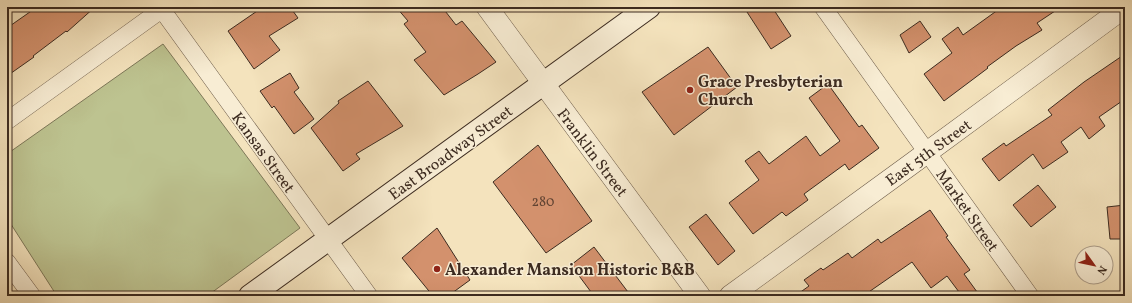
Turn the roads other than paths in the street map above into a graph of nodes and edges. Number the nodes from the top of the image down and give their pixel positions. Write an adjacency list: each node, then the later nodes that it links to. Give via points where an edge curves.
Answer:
1 (487, 7): 6 (street, Franklin Street)
2 (649, 7): 6 (main road, East Broadway Street)
3 (823, 7): 8 (street, Market Street)
4 (1125, 7): 8 (street, East 5th Street)
5 (162, 8): 7 (street); 9 (street, Kansas Street)
6 (543, 84): 9 (main road, East Broadway Street); 14 (street, Franklin Street)
7 (7, 121)
8 (928, 152): 15 (street, East 5th Street); 16 (street, Market Street)
9 (328, 240): 12 (main road, East Broadway Street); 13 (street, Kansas Street)
10 (7, 262): 11 (street)
11 (32, 296)
12 (250, 296)
13 (369, 296)
14 (700, 296)
15 (730, 296)
16 (1030, 296)

